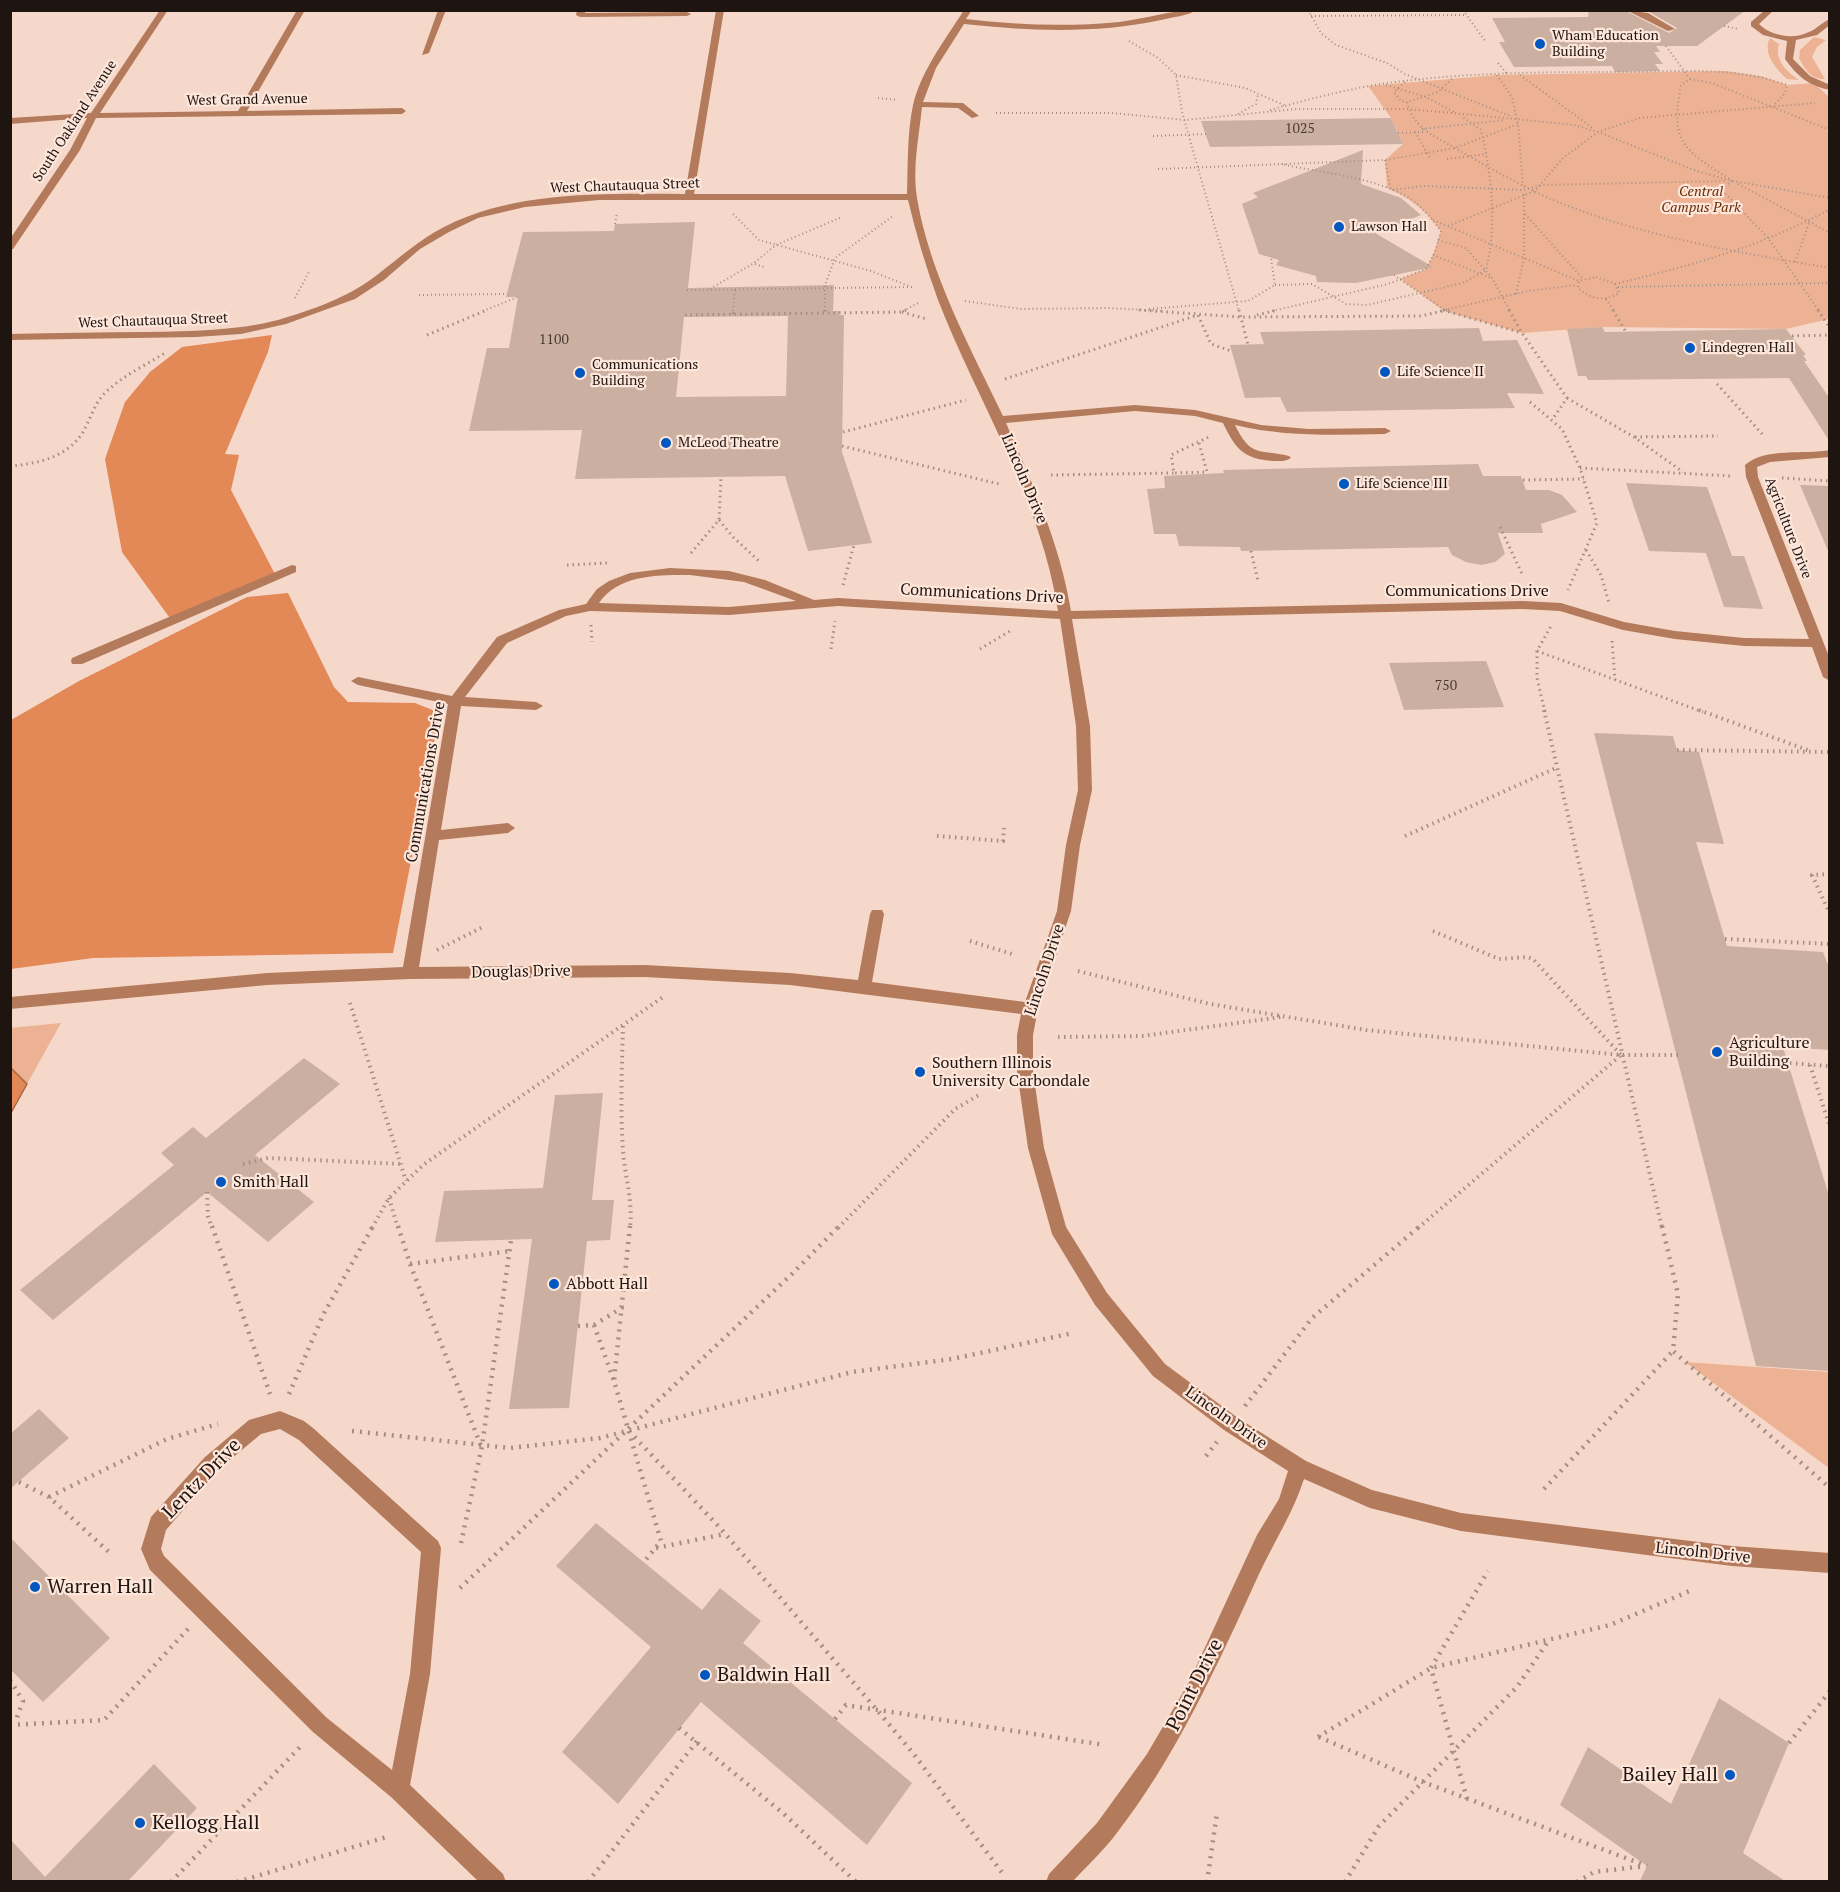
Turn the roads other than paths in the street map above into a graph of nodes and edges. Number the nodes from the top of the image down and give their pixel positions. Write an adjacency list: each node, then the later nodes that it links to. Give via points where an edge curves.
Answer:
1 (164, 10): 20 (street, South Oakland Avenue)
2 (301, 10): 19 (street)
3 (442, 10): 15 (street)
4 (581, 10): 10 (street, via 580,15)
5 (720, 10): 23 (street)
6 (968, 10): 12 (street, Lincoln Drive)
7 (1193, 10): 12 (street, via 1112,26 1038,28)
8 (1630, 10): 13 (street)
9 (1770, 10): 14 (street, via 1754,24 1773,36)
10 (687, 14)
11 (1829, 16): 14 (street, via 1813,33)
12 (961, 21): 17 (street, Lincoln Drive, via 932,68)
13 (1671, 29)
14 (1792, 38): 16 (street, via 1789,59 1795,68 1811,82)
15 (425, 53)
16 (1830, 88)
17 (918, 104): 21 (street, via 960,105); 24 (street, Lincoln Drive)
18 (402, 111): 19 (street, West Grand Avenue)
19 (241, 114): 20 (street, West Grand Avenue)
20 (93, 116): 22 (street, West Grand Avenue); 25 (street, South Oakland Avenue)
21 (975, 117)
22 (10, 121)
23 (689, 196): 24 (street, West Chautauqua Street); 26 (street, West Chautauqua Street, via 572,198 475,216 417,247 351,297 300,318 241,331)
24 (912, 197): 27 (street, Lincoln Drive, via 944,302)
25 (10, 247)
26 (10, 337)
27 (999, 420): 28 (street, via 1136,408 1194,412); 35 (street, Lincoln Drive, via 1038,509)
28 (1229, 423): 29 (street, via 1309,432); 31 (street, via 1241,447 1250,455)
29 (1385, 431)
30 (1830, 453): 36 (street, Agriculture Drive, via 1764,458 1751,465 1752,477)
31 (1285, 458)
32 (292, 569): 37 (street)
33 (812, 603): 34 (street, Communications Drive, via 729,611); 34 (street, via 744,578 663,571 615,583); 35 (street, Communications Drive)
34 (590, 607): 40 (street, Communications Drive, via 563,613 502,640)
35 (1065, 615): 36 (street, Communications Drive, via 1523,605 1561,608 1623,626 1675,634 1744,642); 48 (street, Lincoln Drive, via 1083,726 1085,790 1064,911)
36 (1816, 643): 38 (street, Agriculture Drive)
37 (77, 661)
38 (1830, 677)
39 (358, 681): 40 (street)
40 (455, 701): 41 (street); 43 (street, Communications Drive)
41 (536, 706)
42 (508, 828): 43 (street)
43 (433, 836): 45 (street, Communications Drive)
44 (877, 914): 46 (street)
45 (410, 973): 46 (street, Douglas Drive, via 645,971); 47 (street, Douglas Drive, via 267,979)
46 (864, 987): 48 (street, Douglas Drive)
47 (10, 1003)
48 (1030, 1009): 49 (street, Lincoln Drive, via 1025,1071 1036,1148 1058,1229 1101,1299 1160,1370 1232,1424)
49 (1299, 1467): 50 (street, Lincoln Drive, via 1370,1499 1461,1522 1720,1555); 53 (street, Point Drive, via 1287,1503 1264,1542 1196,1689 1154,1761 1105,1831)
50 (1830, 1563)
51 (399, 1789): 51 (street, Lentz Drive, via 420,1674 431,1548 297,1427 280,1420 256,1426 212,1463 158,1524 151,1549 157,1563 320,1725); 52 (street, Lentz Drive)
52 (495, 1881)
53 (1057, 1881)

